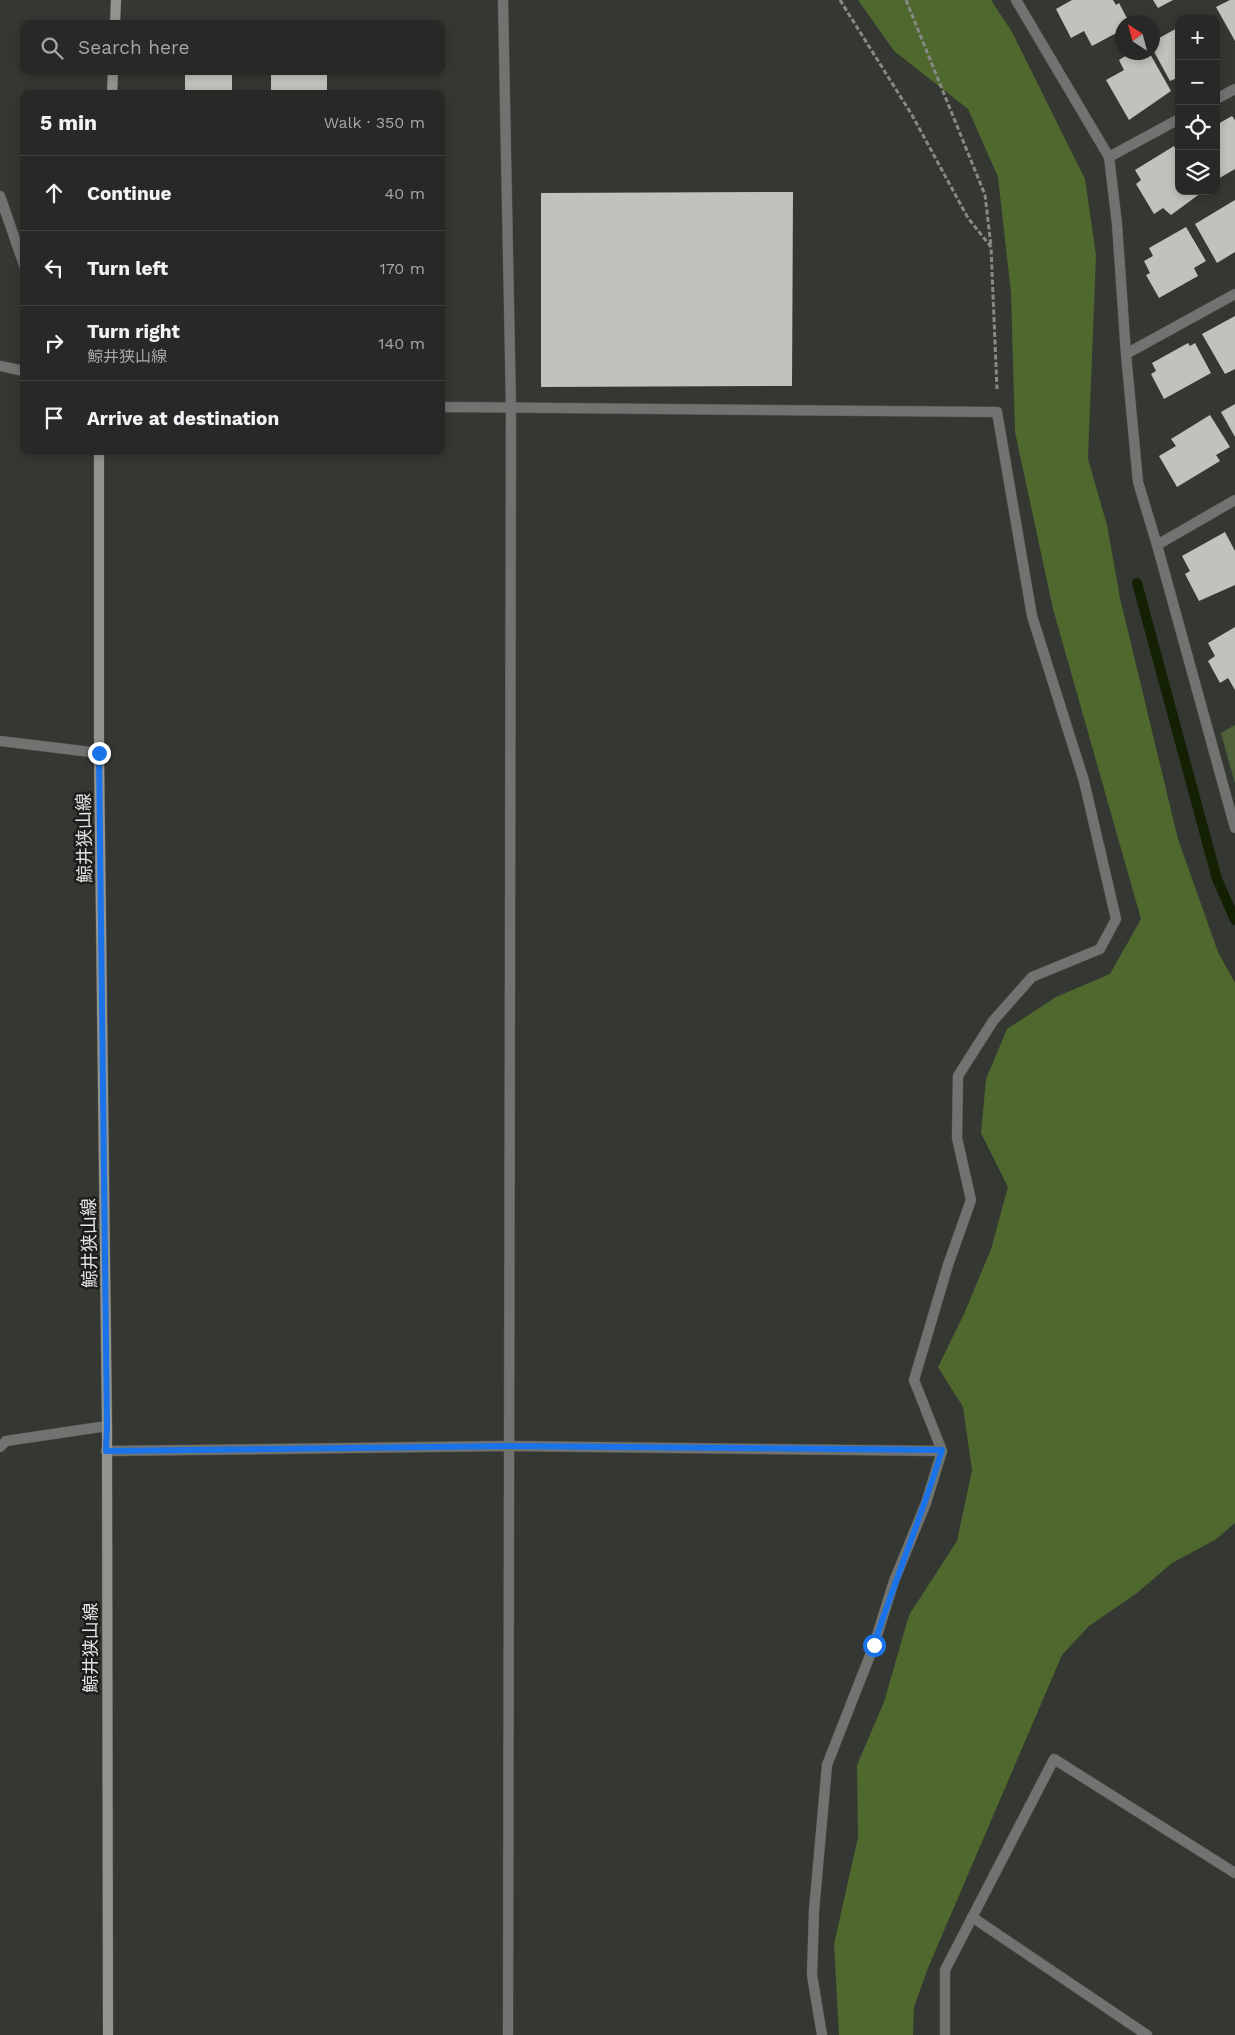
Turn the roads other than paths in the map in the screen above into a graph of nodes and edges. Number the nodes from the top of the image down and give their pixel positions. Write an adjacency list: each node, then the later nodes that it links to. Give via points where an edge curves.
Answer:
1 (116, 0): 4 (main road)
2 (503, 0): 18 (street)
3 (1020, 1): 10 (street)
4 (115, 20)
5 (113, 75): 7 (main road)
6 (1235, 89): 8 (street)
7 (112, 90)
8 (1220, 97)
9 (1175, 122): 10 (street)
10 (1109, 157): 14 (street, via 1118,224)
11 (0, 196): 12 (street)
12 (20, 254)
13 (1235, 294): 14 (street)
14 (1126, 354): 21 (street, via 1138,482)
15 (0, 366): 16 (street)
16 (20, 369)
17 (445, 407): 18 (street)
18 (511, 407): 27 (street); 28 (street, via 996,412 1032,616 1084,781 1116,919 1100,949 1032,977 993,1021 958,1076 957,1138 971,1200 914,1380)
19 (100, 455): 23 (main road, 鯨井狭山線)
20 (1235, 500): 21 (street)
21 (1158, 545): 24 (street)
22 (0, 740): 23 (street)
23 (99, 753): 25 (main road, 鯨井狭山線)
24 (1235, 828)
25 (107, 1426): 26 (street, via 6,1441); 29 (main road, 鯨井狭山線)
26 (0, 1446)
27 (508, 1446): 28 (street); 29 (street); 33 (street)
28 (942, 1450): 34 (street, via 926,1503 827,1765 814,1911 812,1975)
29 (106, 1451): 32 (main road, 鯨井狭山線)
30 (1235, 1873): 31 (street, via 1054,1758)
31 (972, 1917): 35 (street, via 945,1970); 36 (street)
32 (108, 2035)
33 (508, 2035)
34 (822, 2035)
35 (944, 2035)
36 (1147, 2035)

